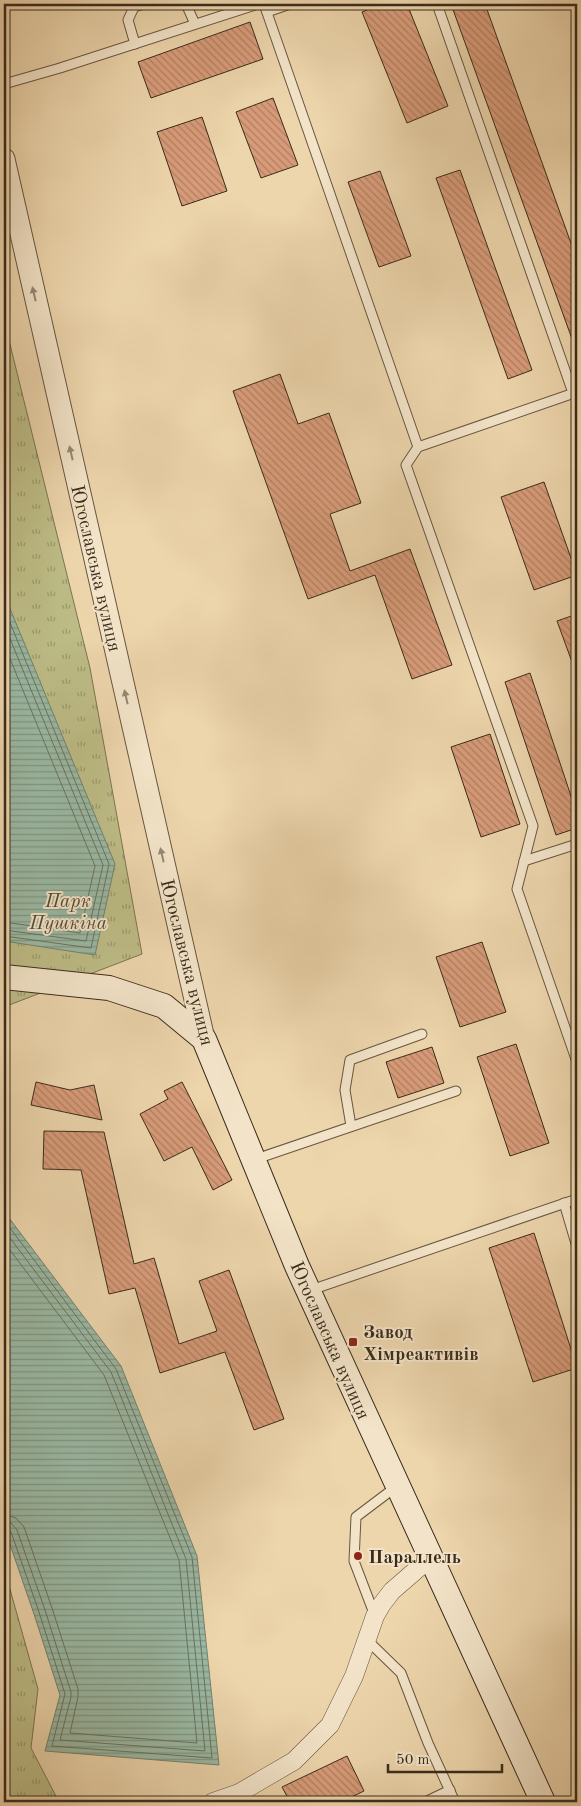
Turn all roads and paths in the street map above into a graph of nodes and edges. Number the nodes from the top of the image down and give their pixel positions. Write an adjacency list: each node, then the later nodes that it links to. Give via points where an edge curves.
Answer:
1 (144, 4): 8 (lane, via 134,7 128,20)
2 (186, 4): 7 (lane)
3 (254, 4): 7 (lane)
4 (290, 4): 6 (lane)
5 (437, 4): 11 (lane)
6 (265, 8): 12 (lane)
7 (195, 24): 8 (lane)
8 (135, 44): 9 (lane)
9 (4, 84)
10 (4, 159): 17 (street, Югославська вулиця, one-way to 10)
11 (575, 392): 12 (lane)
12 (418, 447): 14 (lane, via 406,466 533,826)
13 (577, 844): 14 (lane)
14 (524, 861): 18 (lane, via 517,889)
15 (4, 977): 17 (main road, via 109,988 164,1006)
16 (422, 1034): 20 (lane, via 350,1060 345,1090)
17 (204, 1039): 21 (main road, Югославська вулиця)
18 (577, 1062)
19 (456, 1091): 20 (lane)
20 (351, 1126): 21 (lane)
21 (253, 1160): 25 (main road, Югославська вулиця)
22 (577, 1199): 23 (lane)
23 (564, 1203): 24 (lane); 25 (lane)
24 (577, 1247)
25 (308, 1291): 26 (main road, Югославська вулиця)
26 (397, 1486): 27 (main road, Югославська вулиця); 28 (lane, via 356,1516 354,1561)
27 (430, 1558): 28 (street, via 392,1591); 34 (main road, Югославська вулиця)
28 (375, 1616): 29 (street)
29 (367, 1640): 30 (lane, via 401,1673); 31 (street, via 330,1725 294,1761 239,1793)
30 (450, 1790): 32 (lane); 33 (lane)
31 (213, 1802)
32 (426, 1802)
33 (455, 1802)
34 (543, 1802)

